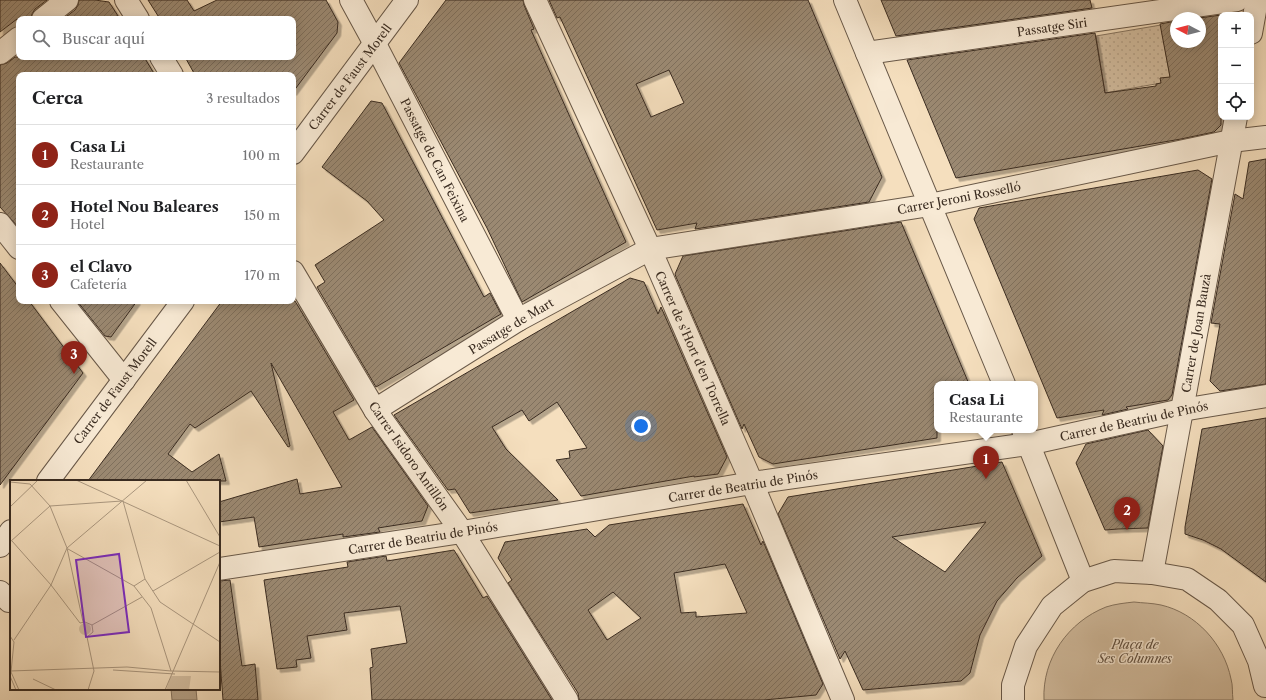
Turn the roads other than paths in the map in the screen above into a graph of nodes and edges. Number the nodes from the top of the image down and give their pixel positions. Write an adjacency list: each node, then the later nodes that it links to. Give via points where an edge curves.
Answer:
1 (67, 0): 9 (street)
2 (126, 0): 10 (street)
3 (351, 0): 13 (street, Passatge de Can Feixina)
4 (407, 0): 13 (street, Carrer de Faust Morell)
5 (535, 0): 25 (street, Carrer de s'Hort d'en Torrella)
6 (845, 0): 15 (street)
7 (1237, 0): 15 (street, Passatge Siri)
8 (1257, 0): 11 (street)
9 (47, 16)
10 (136, 16)
11 (1254, 16)
12 (16, 40): 14 (street)
13 (375, 44): 21 (street, Carrer de Faust Morell); 29 (street, Passatge de Can Feixina)
14 (0, 53)
15 (867, 53): 22 (street)
16 (163, 60): 17 (street)
17 (170, 72)
18 (1235, 120): 20 (street, Carrer de Joan Bauzà)
19 (1266, 136): 20 (street, Carrer Jeroni Rosselló)
20 (1231, 141): 22 (street, Carrer Jeroni Rosselló); 34 (street, Carrer de Joan Bauzà)
21 (296, 149)
22 (930, 205): 25 (street, Carrer Jeroni Rosselló); 31 (street)
23 (0, 224): 24 (street)
24 (16, 244)
25 (650, 249): 29 (street, Passatge de Mart); 37 (street, Carrer de s'Hort d'en Torrella)
26 (296, 277): 33 (street, Carrer Isidoro Antillón)
27 (63, 304): 30 (street)
28 (181, 304): 30 (street, Carrer de Faust Morell)
29 (518, 320): 33 (street, Passatge de Mart)
30 (124, 380): 36 (street, Carrer de Faust Morell)
31 (1003, 381)
32 (1266, 396): 34 (street, Carrer de Beatriu de Pinós)
33 (376, 410): 39 (street, Carrer Isidoro Antillón)
34 (1182, 410): 35 (street, Carrer de Beatriu de Pinós); 42 (street, Carrer de Joan Bauzà)
35 (1025, 437): 37 (street, Carrer de Beatriu de Pinós); 43 (street)
36 (49, 480)
37 (752, 483): 39 (street, Carrer de Beatriu de Pinós); 48 (street, Carrer de s'Hort d'en Torrella)
38 (10, 532): 40 (street)
39 (462, 532): 41 (street, Carrer de Beatriu de Pinós); 47 (street, Carrer Isidoro Antillón)
40 (0, 546)
41 (220, 569)
42 (1152, 573): 43 (street, via 1114,571); 46 (street, via 1187,579 1218,600 1243,625 1259,661)
43 (1083, 581): 49 (street, via 1052,606 1026,646 1013,685)
44 (0, 592): 45 (street)
45 (10, 601)
46 (1265, 686)
47 (567, 700)
48 (843, 700)
49 (1013, 700)

